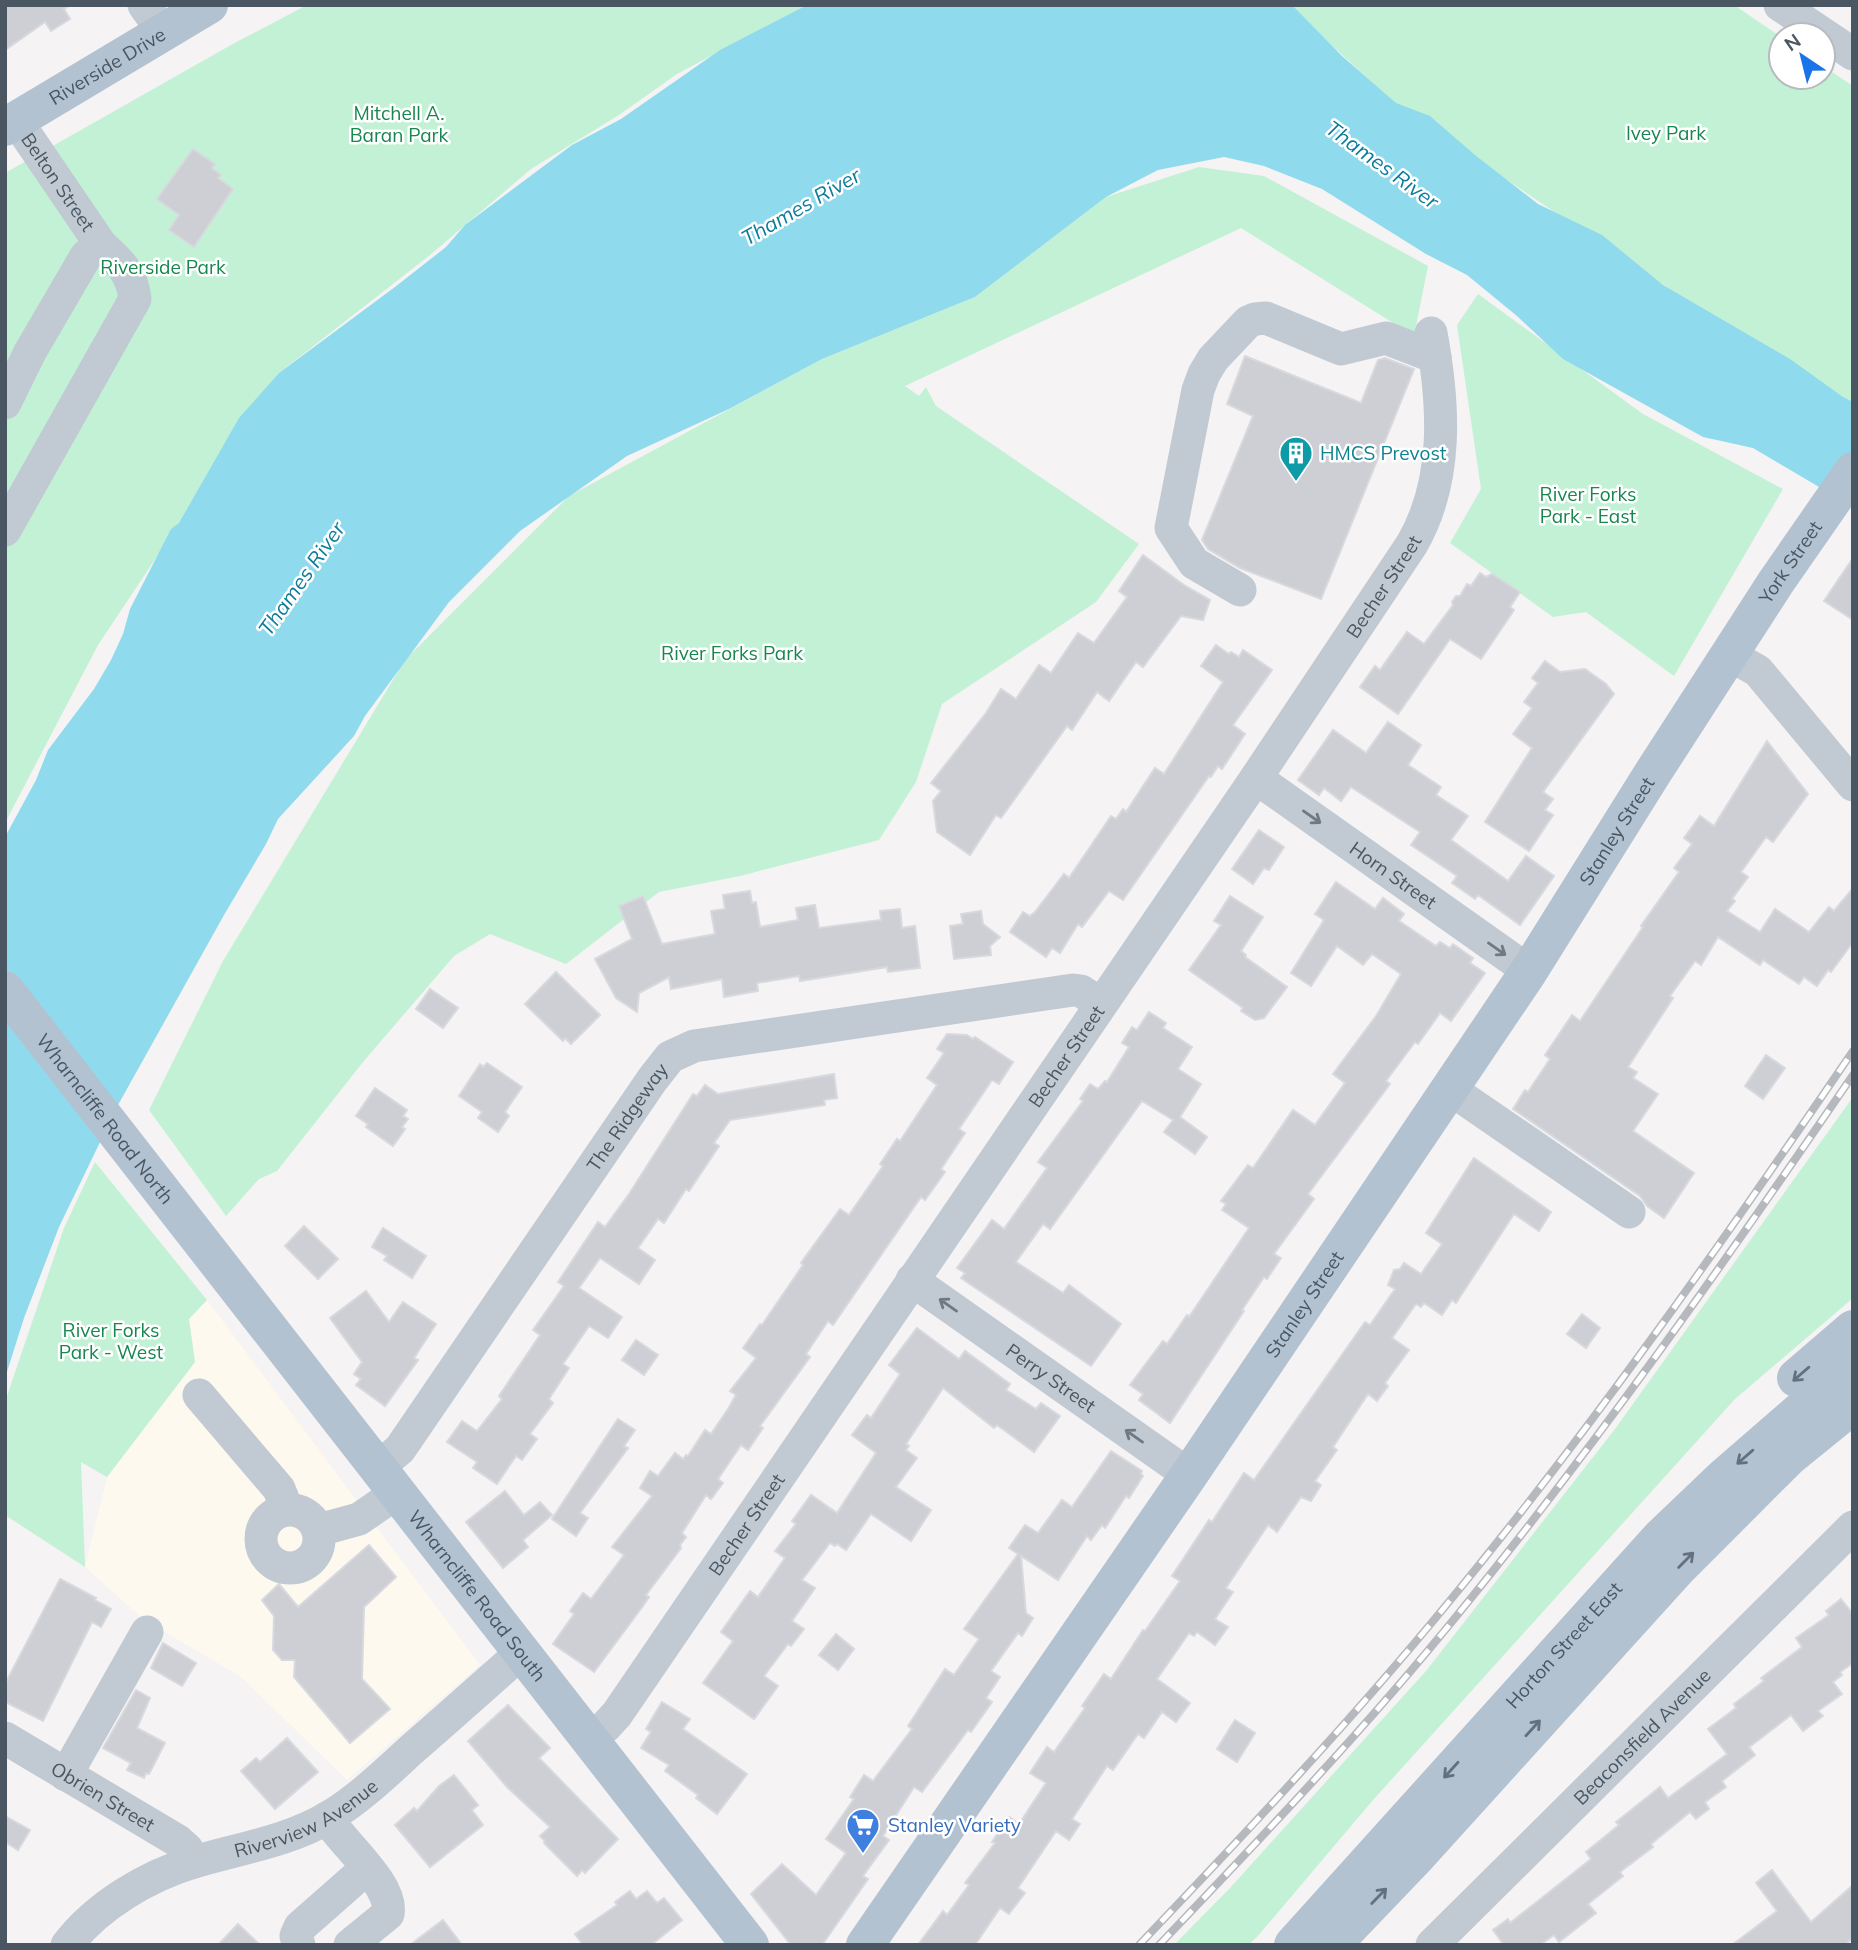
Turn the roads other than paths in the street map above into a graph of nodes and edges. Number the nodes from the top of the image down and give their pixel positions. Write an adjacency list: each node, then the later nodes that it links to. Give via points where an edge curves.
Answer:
1 (209, 5): 3 (main road, Riverside Drive)
2 (1780, 5): 4 (street)
3 (153, 18): 5 (main road, Riverside Drive)
4 (1853, 54)
5 (11, 124): 6 (street, Belton Street)
6 (101, 245): 7 (street, via 86,256); 9 (street, Belton Street, via 122,264 135,299)
7 (5, 403)
8 (1853, 471): 11 (main road, York Street)
9 (5, 530)
10 (1240, 590): 12 (street, Becher Street, via 1194,563 1171,528 1198,390 1213,359 1237,330 1262,318 1341,348 1386,338 1433,345 1441,453 1428,514)
11 (1731, 655): 13 (street, via 1758,671); 14 (main road, Stanley Street)
12 (1256, 778): 14 (street, Horn Street, one-way to 14); 16 (street, Becher Street)
13 (1853, 785)
14 (1529, 971): 17 (main road, Stanley Street)
15 (5, 990): 19 (main road, Wharncliffe Road North)
16 (1101, 1004): 20 (street, Becher Street); 26 (street, The Ridgeway, via 1073,990 694,1046 670,1057 400,1449)
17 (1450, 1089): 18 (street); 25 (main road, Stanley Street)
18 (1629, 1212)
19 (207, 1246): 26 (main road, Wharncliffe Road South)
20 (912, 1280): 25 (street, Perry Street, one-way to 20); 34 (street, Becher Street, via 617,1714)
21 (1853, 1329): 30 (main road, one-way to 30, via 1729,1436 1663,1505)
22 (1853, 1365): 30 (main road, Horton Street East, one-way to 30)
23 (200, 1395): 27 (street, via 279,1489)
24 (1853, 1405): 45 (main road, Horton Street East, one-way to 24, via 1678,1568 1788,1457)
25 (1189, 1475): 43 (main road, Stanley Street)
26 (388, 1480): 29 (street, The Ridgeway, via 359,1519); 32 (main road, Wharncliffe Road South)
27 (287, 1510): 29 (street, via 310,1516); 29 (street, via 270,1517 260,1538 264,1552 278,1566 287,1569 306,1564 318,1549)
28 (1853, 1527): 46 (street, Beaconsfield Avenue)
29 (318, 1530)
30 (1661, 1537): 44 (main road, Horton Street East, one-way to 44)
31 (147, 1632): 35 (street)
32 (522, 1652): 34 (main road, Wharncliffe Road South); 36 (street, Riverview Avenue, via 371,1786)
33 (5, 1738): 35 (street, Obrien Street)
34 (588, 1739): 40 (main road, Wharncliffe Road South)
35 (66, 1775): 37 (street, Obrien Street, via 178,1841)
36 (327, 1818): 37 (street, Riverview Avenue, via 272,1842); 38 (street)
37 (194, 1862): 39 (street, Riverview Avenue, via 133,1889)
38 (367, 1868): 41 (street, via 300,1927); 42 (street, via 389,1909)
39 (82, 1938)
40 (744, 1943)
41 (299, 1945)
42 (351, 1945)
43 (865, 1945)
44 (1293, 1945)
45 (1332, 1945)
46 (1432, 1945)

